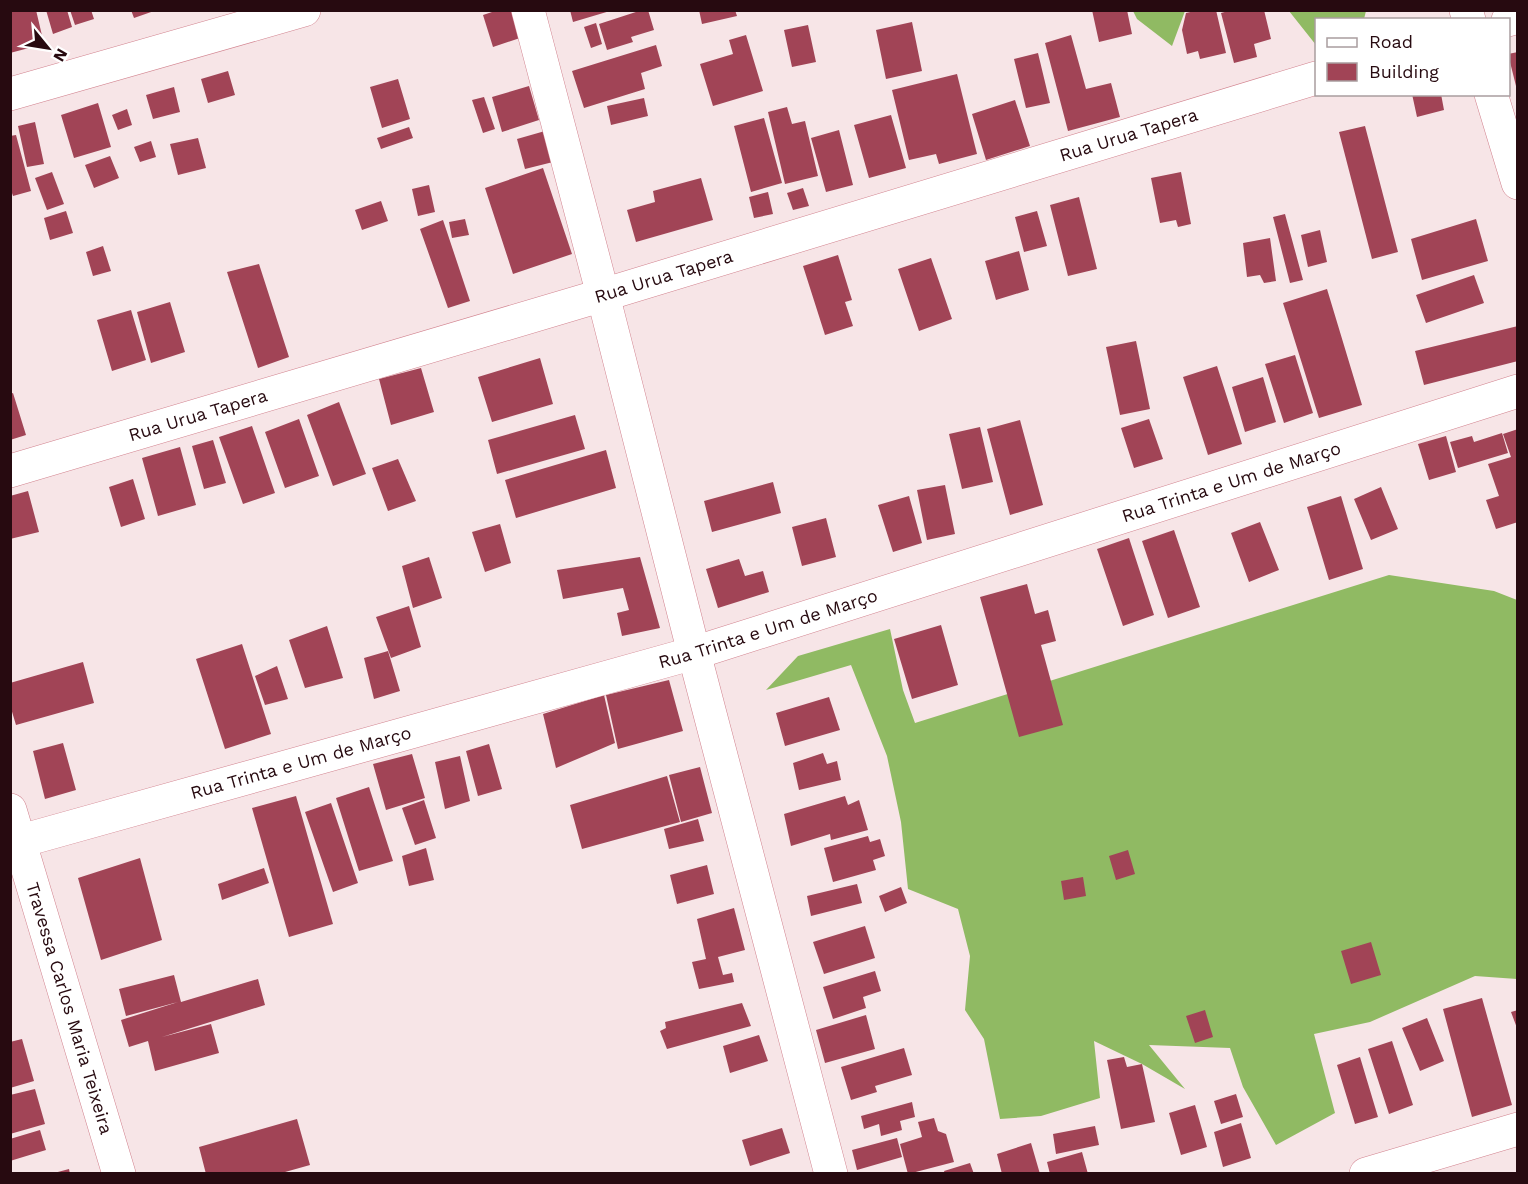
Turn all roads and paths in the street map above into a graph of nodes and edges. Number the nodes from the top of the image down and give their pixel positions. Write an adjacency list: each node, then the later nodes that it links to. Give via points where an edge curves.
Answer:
1 (304, 10): 4 (street)
2 (528, 10): 7 (street)
3 (1315, 79): 7 (street, Rua Urua Tapera)
4 (10, 94)
5 (1492, 96): 6 (street)
6 (1518, 183)
7 (603, 295): 9 (street, Rua Urua Tapera); 10 (street)
8 (1518, 390): 10 (street, Rua Trinta e Um de Março)
9 (10, 471)
10 (694, 653): 12 (street, Rua Trinta e Um de Março); 15 (street)
11 (10, 810): 12 (street, Travessa Carlos Maria Teixeira)
12 (15, 842): 14 (street, Travessa Carlos Maria Teixeira)
13 (1518, 1130): 16 (street)
14 (119, 1173)
15 (831, 1173)
16 (1366, 1173)

